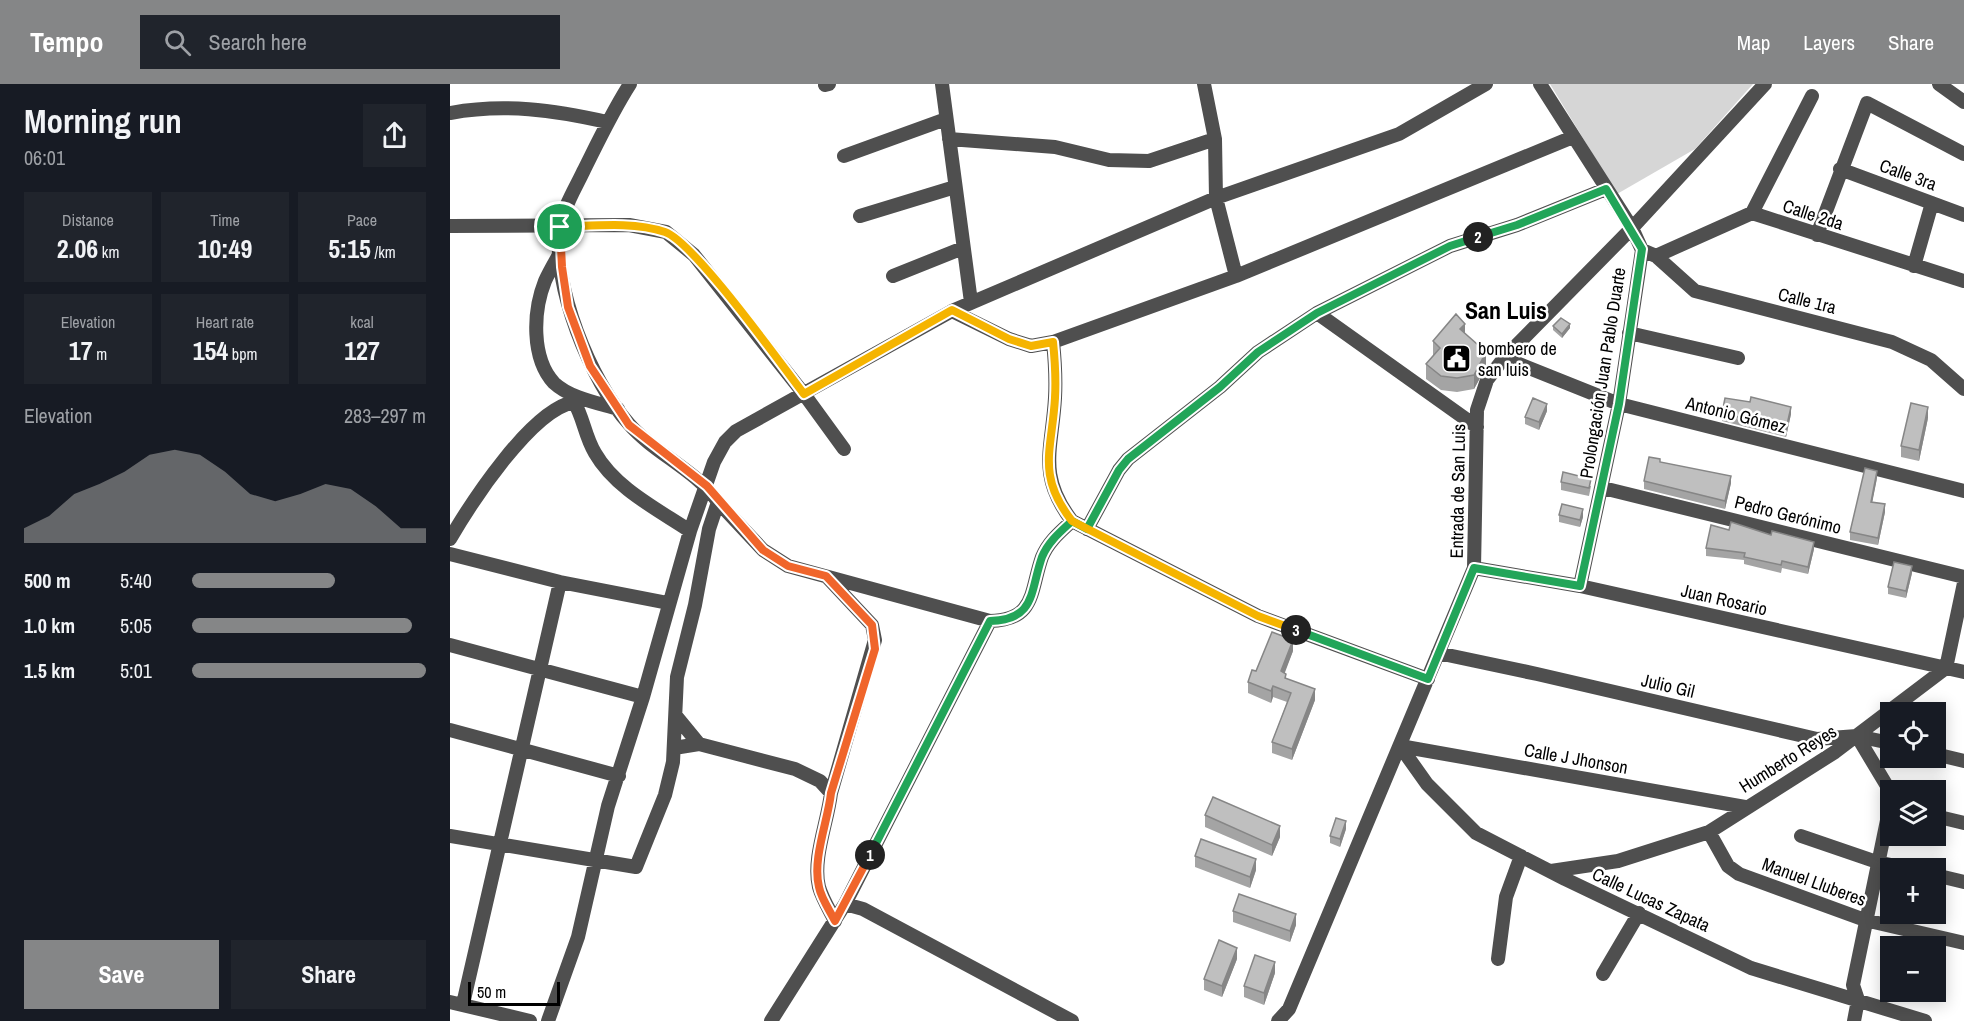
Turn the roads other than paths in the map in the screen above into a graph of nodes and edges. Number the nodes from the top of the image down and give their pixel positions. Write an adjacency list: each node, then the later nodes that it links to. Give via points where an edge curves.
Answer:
1 (630, 84): 13 (street)
2 (942, 84): 3 (street); 12 (street)
3 (949, 84)
4 (1204, 84): 16 (street)
5 (1486, 84): 22 (street, via 1399,134)
6 (1540, 84): 14 (street, Prolongación Juan Pablo Duarte)
7 (1766, 84): 29 (street, Entrada de San Luis)
8 (1939, 84): 10 (street)
9 (1812, 96): 24 (street)
10 (1964, 102)
11 (450, 113): 13 (street, via 526,107)
12 (946, 119): 15 (street); 18 (street)
13 (607, 123): 28 (street)
14 (1574, 136): 21 (street, Prolongación Juan Pablo Duarte); 37 (street)
15 (949, 139): 16 (street, via 1055,147 1109,160 1149,161); 20 (street)
16 (1215, 139): 22 (street)
17 (1964, 154): 19 (street, via 1867,103)
18 (844, 156)
19 (1840, 169): 23 (street, Calle 3ra); 30 (street)
20 (955, 187): 26 (street); 31 (street)
21 (1606, 189): 29 (street, Prolongación Juan Pablo Duarte); 41 (street, via 1517,225 1450,246)
22 (1216, 198): 37 (street); 39 (street)
23 (1932, 203): 25 (street, Calle 3ra); 35 (street)
24 (1752, 213): 30 (street, Calle 2da); 34 (street)
25 (1964, 215)
26 (860, 216)
27 (450, 226): 28 (street)
28 (560, 227): 33 (street); 47 (street, via 629,225 666,232 694,255)
29 (1632, 228): 32 (street, Prolongación Juan Pablo Duarte); 44 (street, Entrada de San Luis)
30 (1817, 236): 35 (street, Calle 2da)
31 (963, 248): 36 (street); 39 (street)
32 (1642, 249): 34 (street, Calle 1ra); 42 (street, Prolongación Juan Pablo Duarte)
33 (561, 252): 49 (street, via 568,307 590,366); 49 (street, via 544,282 539,309 537,344 542,363 555,383 570,393)
34 (1656, 256): 46 (street, Calle 1ra, via 1695,291 1892,342 1931,360)
35 (1914, 266): 38 (street, Calle 2da)
36 (893, 276)
37 (1236, 276): 43 (street)
38 (1964, 281)
39 (971, 302): 40 (street)
40 (952, 310): 43 (street, via 1031,346); 47 (street)
41 (1317, 313): 50 (street); 57 (street, via 1258,352 1220,387 1145,443 1119,470)
42 (1629, 333): 45 (street); 48 (street, Prolongación Juan Pablo Duarte)
43 (1053, 342): 56 (street, via 1055,399 1049,479 1058,503)
44 (1504, 358): 48 (street, Antonio Gómez); 50 (street, Entrada de San Luis, via 1487,380 1477,410)
45 (1738, 358)
46 (1964, 389)
47 (804, 394): 51 (street); 52 (street, via 736,431 714,462)
48 (1619, 404): 53 (street, Prolongación Juan Pablo Duarte); 54 (street, Antonio Gómez)
49 (618, 409): 52 (street, via 629,425)
50 (1477, 427): 61 (street, Entrada de San Luis)
51 (844, 449)
52 (707, 486): 55 (street); 58 (street)
53 (1603, 488): 63 (street, Pedro Gerónimo); 66 (street, Prolongación Juan Pablo Duarte)
54 (1964, 490)
55 (718, 502): 62 (street, via 763,550 788,566); 76 (street, via 677,676)
56 (1072, 521): 57 (street); 68 (street, via 1054,537 1043,555 1027,606 1016,618)
57 (1087, 529): 74 (street, via 1258,616)
58 (690, 531): 59 (street, via 608,472 594,452 574,402 549,415 523,437 472,502); 67 (street)
59 (450, 539)
60 (450, 554): 64 (street)
61 (1474, 568): 66 (street, Juan Rosario); 70 (street, Entrada de San Luis)
62 (826, 576): 68 (street); 88 (street, via 872,625 875,640)
63 (1964, 577)
64 (560, 582): 67 (street); 71 (street)
65 (1964, 583): 72 (street)
66 (1580, 586): 72 (street, Juan Rosario)
67 (668, 603): 75 (street)
68 (990, 621): 103 (street)
69 (450, 645): 71 (street)
70 (1438, 653): 74 (street, Entrada de San Luis); 78 (street, Julio Gil, via 1817,739)
71 (539, 668): 75 (street); 83 (street)
72 (1946, 668): 73 (street, Juan Rosario); 78 (street, Humberto Reyes)
73 (1964, 672)
74 (1428, 679): 81 (street, Entrada de San Luis)
75 (643, 697): 86 (street)
76 (676, 716): 80 (street); 82 (street)
77 (450, 730): 83 (street)
78 (1857, 736): 79 (street, Julio Gil); 87 (street); 89 (street, Humberto Reyes)
79 (1880, 741)
80 (699, 744): 82 (street); 88 (street, via 795,769 820,781)
81 (1400, 747): 89 (street, Calle J Jhonson); 97 (street, Calle Lucas Zapata, via 1427,784 1476,833); 112 (street, Entrada de San Luis, via 1337,890)
82 (674, 748): 98 (street, via 665,795 636,867)
83 (520, 750): 86 (street); 95 (street)
84 (1946, 756): 85 (street)
85 (1964, 760)
86 (619, 776): 98 (street)
87 (1883, 780)
88 (831, 793): 106 (street, via 819,847 818,886)
89 (1745, 807): 92 (street, Humberto Reyes)
90 (1946, 819): 91 (street)
91 (1964, 823)
92 (1709, 832): 100 (street, Humberto Reyes, via 1618,861); 105 (street, Manuel Lluberes, via 1728,866 1739,874)
93 (450, 836): 95 (street)
94 (1801, 836): 99 (street)
95 (498, 843): 98 (street); 111 (street)
96 (1881, 846): 99 (street)
97 (1521, 856): 100 (street, Calle Lucas Zapata); 108 (street, via 1506,897)
98 (596, 861): 114 (street, via 578,937)
99 (1878, 862): 105 (street)
100 (1551, 870): 104 (street, Calle Lucas Zapata)
101 (1946, 878): 102 (street)
102 (1964, 882)
103 (846, 904): 106 (street); 116 (street, via 863,909)
104 (1639, 913): 109 (street); 110 (street, Calle Lucas Zapata, via 1751,968)
105 (1865, 920): 107 (street, Manuel Lluberes); 110 (street, via 1853,985)
106 (835, 921): 115 (street)
107 (1964, 943)
108 (1498, 959)
109 (1603, 974)
110 (1858, 1000): 118 (street); 119 (street, Calle Lucas Zapata)
111 (456, 1003): 113 (street)
112 (1290, 1015): 117 (street, Entrada de San Luis)
113 (530, 1021)
114 (548, 1021)
115 (771, 1021)
116 (1072, 1021)
117 (1278, 1021)
118 (1854, 1021)
119 (1925, 1021)

